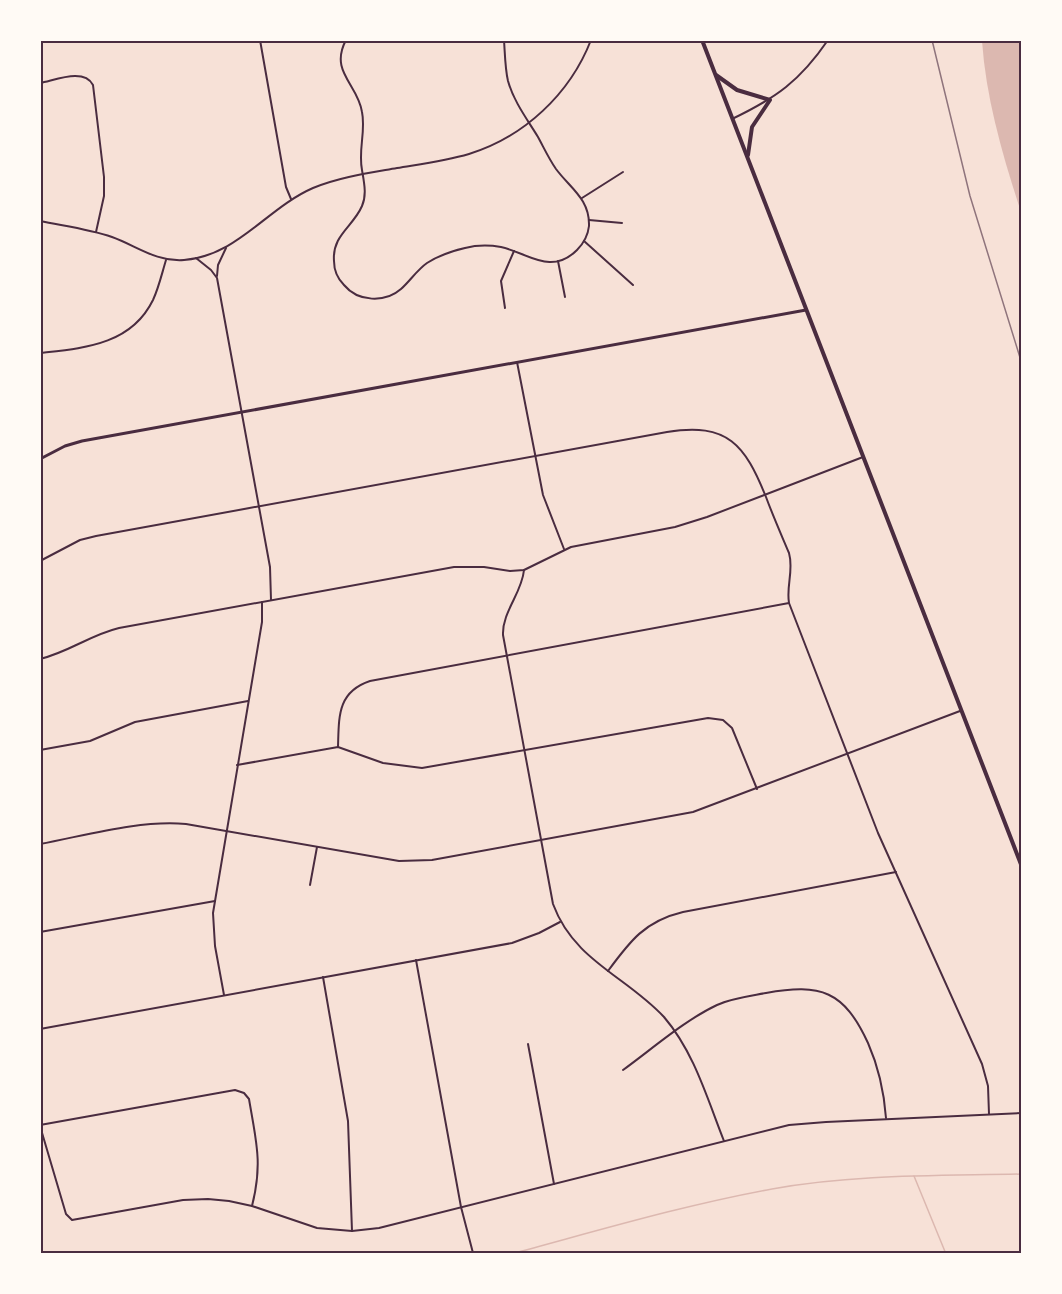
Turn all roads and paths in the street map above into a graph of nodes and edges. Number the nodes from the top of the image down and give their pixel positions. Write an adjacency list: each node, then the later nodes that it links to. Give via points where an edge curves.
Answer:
1 (260, 40): 16 (street)
2 (346, 40): 14 (street, via 341,52 342,70 362,111)
3 (504, 40): 11 (street, via 510,87)
4 (591, 40): 11 (street, via 566,86)
5 (702, 40): 7 (main road)
6 (828, 40): 9 (street, via 802,75)
7 (714, 72): 9 (main road, via 737,90); 10 (main road)
8 (40, 83): 20 (street, via 80,76 93,85 104,177)
9 (770, 100): 10 (street); 12 (main road, via 752,127)
10 (732, 119): 12 (main road)
11 (529, 123): 14 (street, via 471,153); 15 (street, via 556,169)
12 (747, 158): 31 (main road)
13 (623, 172): 15 (street)
14 (363, 175): 16 (street, via 329,182); 23 (street, via 363,206 338,239 334,251 339,279 353,293 367,298 389,296 428,263 464,248 491,246)
15 (582, 198): 17 (street)
16 (291, 199): 22 (street)
17 (589, 220): 19 (street); 21 (street)
18 (40, 221): 20 (street)
19 (622, 223)
20 (96, 232): 25 (street)
21 (584, 241): 26 (street, via 571,255); 28 (street)
22 (226, 248): 24 (street); 27 (street)
23 (514, 251): 26 (street, via 536,261); 30 (street, via 501,281)
24 (196, 258): 25 (street); 27 (street)
25 (166, 260): 32 (street, via 150,305 123,334 99,345)
26 (558, 261): 29 (street)
27 (217, 278): 34 (street)
28 (633, 285)
29 (565, 297)
30 (505, 308)
31 (806, 310): 33 (street); 36 (main road)
32 (40, 353)
33 (517, 362): 34 (street); 35 (street)
34 (242, 412): 37 (street, via 74,443); 39 (street)
35 (534, 456): 38 (street, via 680,430 702,430 726,438 740,449); 39 (street); 40 (street, via 543,495)
36 (863, 457): 38 (street); 49 (main road)
37 (40, 459)
38 (765, 495): 40 (street, via 685,524); 45 (street, via 791,559)
39 (259, 506): 41 (street, via 88,537); 43 (street, via 270,567)
40 (564, 549): 42 (street)
41 (40, 561)
42 (524, 570): 43 (street, via 462,566); 46 (street, via 504,626)
43 (271, 600): 44 (street)
44 (262, 602): 47 (street, via 103,632); 48 (street)
45 (789, 603): 46 (street); 53 (street)
46 (507, 655): 50 (street, via 359,685 342,705); 52 (street)
47 (40, 659)
48 (248, 701): 51 (street, via 135,722 90,741); 54 (street)
49 (960, 711): 53 (street); 60 (main road)
50 (338, 747): 52 (street, via 383,763 415,768); 54 (street)
51 (40, 750)
52 (524, 750): 55 (street, via 689,720 716,719 728,723 736,734); 57 (street)
53 (848, 754): 55 (street); 61 (street)
54 (237, 765): 56 (street)
55 (758, 789): 57 (street, via 682,815)
56 (226, 831): 58 (street, via 164,823); 59 (street); 63 (street)
57 (540, 841): 59 (street, via 419,861); 64 (street, via 550,895)
58 (40, 844)
59 (317, 847): 62 (street)
60 (1022, 867)
61 (896, 872): 67 (street, via 666,916 638,933); 75 (street, via 982,1064)
62 (310, 885)
63 (215, 901): 65 (street); 69 (street, via 213,928)
64 (560, 922): 66 (street, via 512,943); 67 (street, via 580,948)
65 (40, 932)
66 (416, 960): 68 (street); 81 (street)
67 (608, 972): 71 (street, via 644,998)
68 (323, 977): 69 (street); 82 (street, via 347,1114)
69 (224, 995): 70 (street)
70 (40, 1029)
71 (676, 1032): 73 (street); 76 (street, via 726,1001 797,988 823,992 842,1003 859,1024 879,1070); 78 (street, via 695,1068)
72 (528, 1044): 79 (street)
73 (623, 1070)
74 (1022, 1113): 75 (street)
75 (990, 1114): 76 (street)
76 (886, 1118): 78 (street, via 801,1124)
77 (40, 1125): 80 (street, via 69,1219 195,1199); 80 (street, via 235,1089 242,1091 249,1099 258,1154)
78 (724, 1142): 79 (street)
79 (554, 1184): 81 (street)
80 (252, 1206): 82 (street, via 317,1228)
81 (461, 1207): 82 (street); 83 (street)
82 (352, 1231)
83 (473, 1254)

